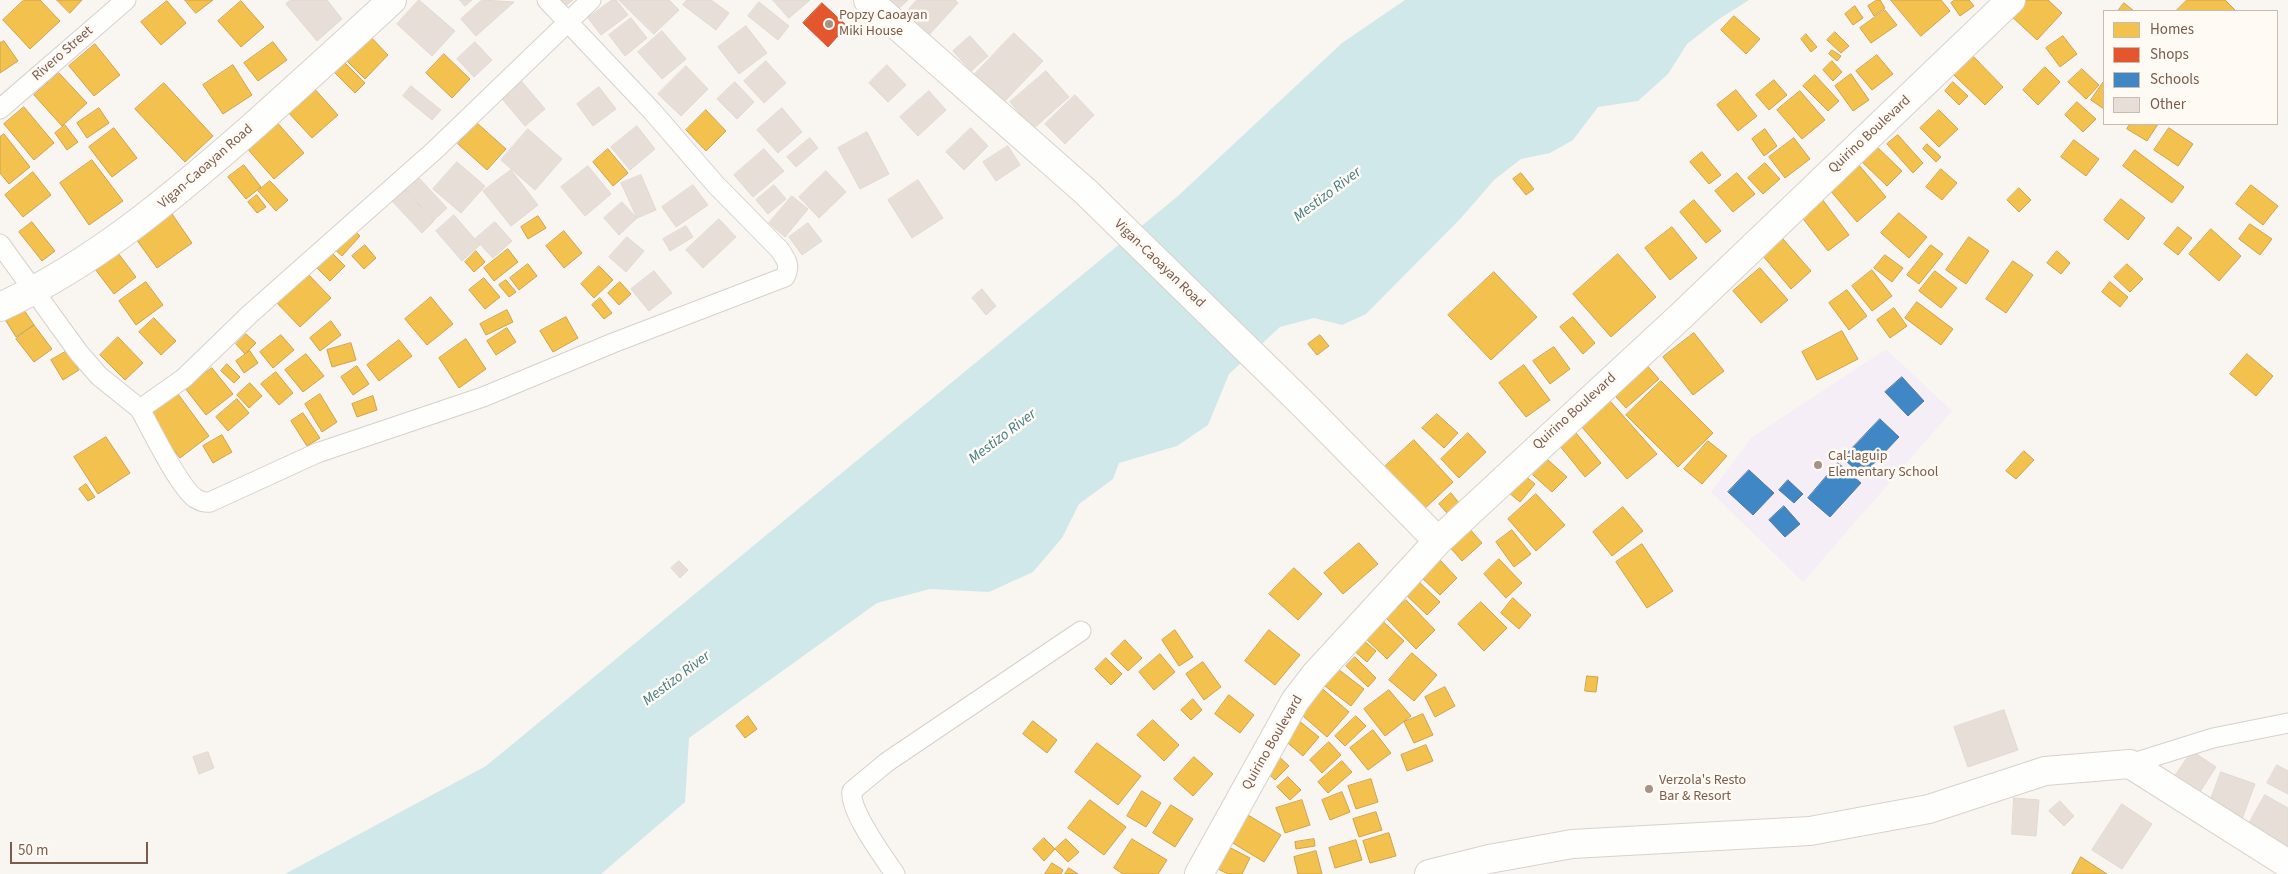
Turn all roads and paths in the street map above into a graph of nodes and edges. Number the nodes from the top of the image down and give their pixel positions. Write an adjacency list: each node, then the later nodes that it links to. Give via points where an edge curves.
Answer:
1 (126, 0): 8 (street, Rivero Street)
2 (392, 0): 10 (main road, Vigan-Caoayan Road, via 175,195 117,238)
3 (547, 0): 7 (street)
4 (591, 0): 7 (street)
5 (868, 0): 13 (main road, Vigan-Caoayan Road, via 1086,192)
6 (2011, 0): 13 (main road, Quirino Boulevard, via 1681,316)
7 (568, 21): 12 (street, via 435,150 250,314 197,366); 12 (street, via 716,185 779,249 788,261 789,270 785,276 484,397 317,453 210,502 190,493)
8 (0, 109)
9 (0, 244): 10 (street)
10 (35, 290): 11 (main road, Vigan-Caoayan Road); 12 (street, via 99,376)
11 (0, 307)
12 (140, 409)
13 (1438, 541): 19 (main road, Quirino Boulevard, via 1295,700)
14 (1082, 631): 18 (street, via 887,762 852,791 862,822)
15 (2288, 723): 16 (street, via 2213,738)
16 (2130, 764): 17 (main road); 20 (main road, via 2045,771 1929,809 1810,831 1572,844)
17 (2288, 864)
18 (895, 874)
19 (1199, 874)
20 (1429, 874)

